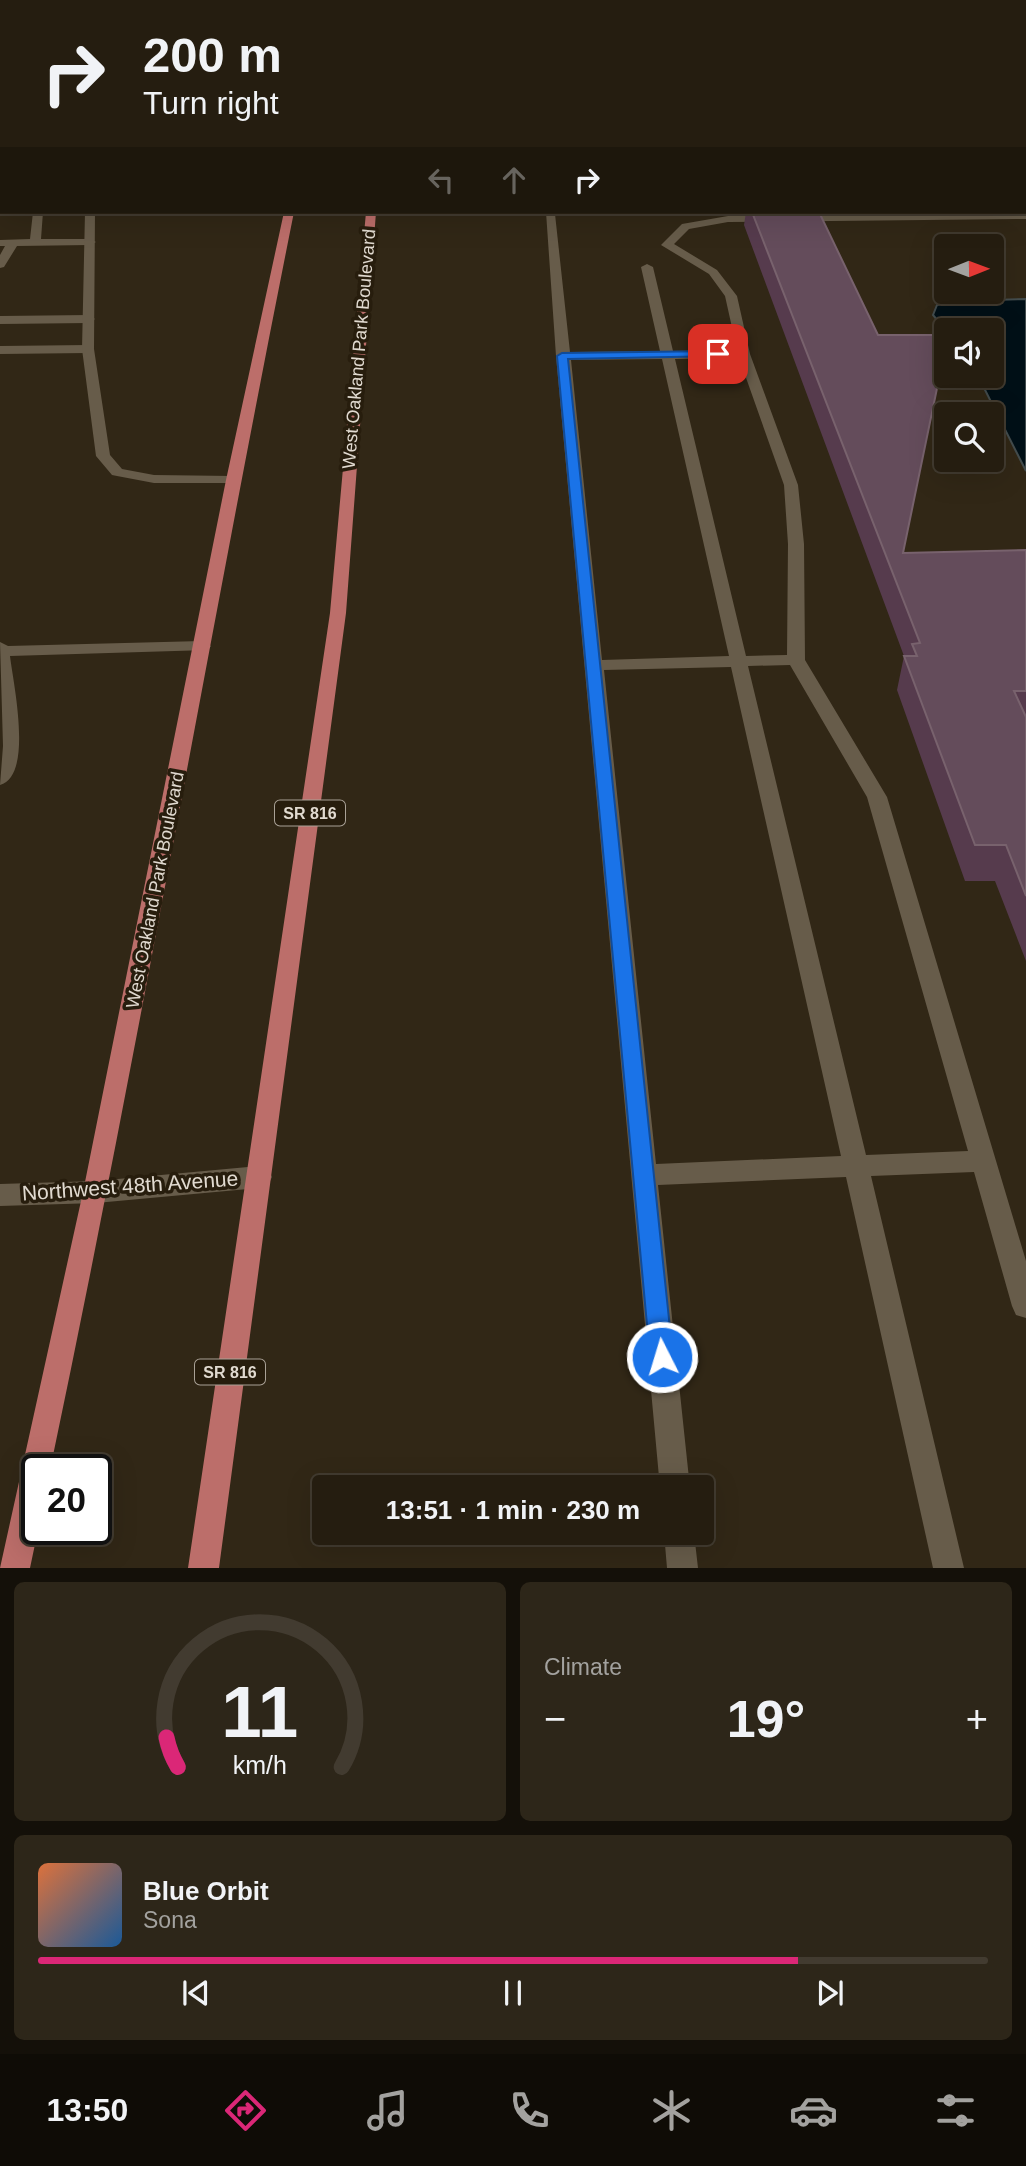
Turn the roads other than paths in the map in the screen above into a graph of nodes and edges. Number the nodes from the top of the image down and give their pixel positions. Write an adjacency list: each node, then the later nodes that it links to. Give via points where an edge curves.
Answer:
1 (38, 214): 7 (street)
2 (90, 214): 8 (street)
3 (289, 214): 20 (main road, West Oakland Park Boulevard)
4 (371, 214): 30 (main road, West Oakland Park Boulevard / SR 816, via 338,613)
5 (550, 214): 19 (street)
6 (1026, 216): 17 (street, via 728,219 686,226 667,245 713,272 731,296)
7 (35, 242): 8 (street); 10 (street)
8 (90, 242): 13 (street)
9 (0, 243): 10 (street)
10 (13, 243): 11 (street)
11 (0, 265)
12 (647, 267): 18 (street)
13 (89, 319): 14 (street); 15 (street)
14 (0, 320)
15 (88, 349): 16 (street); 20 (street, via 103,456 117,472 164,481)
16 (0, 350)
17 (744, 354): 18 (street); 23 (street, via 791,485)
18 (668, 355): 19 (street); 24 (street)
19 (562, 356): 25 (street)
20 (233, 480): 21 (main road, West Oakland Park Boulevard)
21 (202, 646): 22 (street); 31 (main road, West Oakland Park Boulevard)
22 (0, 649): 26 (street, via 12,746)
23 (796, 660): 24 (lane); 27 (street, via 877,797)
24 (738, 661): 25 (lane); 28 (street)
25 (593, 665): 29 (street)
26 (0, 779)
27 (984, 1161): 28 (street); 33 (street)
28 (857, 1167): 29 (street); 39 (street)
29 (644, 1175): 34 (street)
30 (259, 1177): 31 (street, Northwest 48th Avenue); 37 (main road, West Oakland Park Boulevard / SR 816)
31 (96, 1192): 32 (street, Northwest 48th Avenue); 36 (main road, West Oakland Park Boulevard)
32 (0, 1195)
33 (1026, 1306)
34 (674, 1475)
35 (680, 1545): 38 (lane)
36 (14, 1567)
37 (203, 1567)
38 (683, 1567)
39 (949, 1567)

